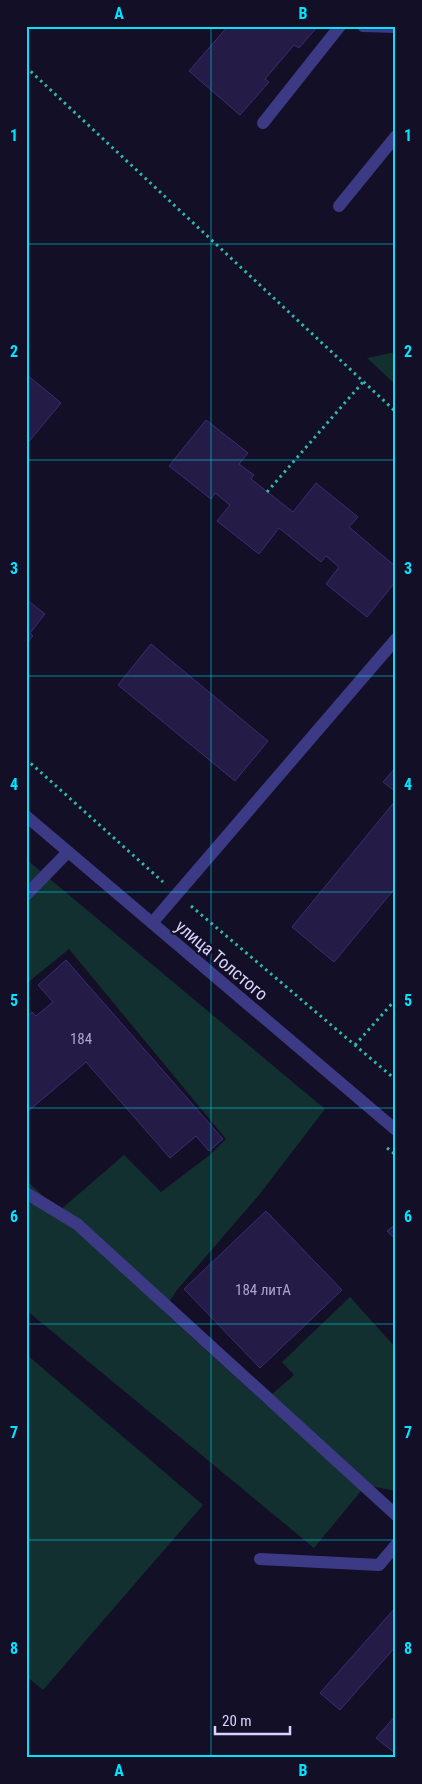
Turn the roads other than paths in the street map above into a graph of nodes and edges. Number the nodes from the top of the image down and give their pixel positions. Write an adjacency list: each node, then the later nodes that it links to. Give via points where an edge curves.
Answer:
1 (340, 26): 4 (street)
2 (363, 26): 3 (street)
3 (396, 27)
4 (263, 124)
5 (396, 136): 6 (street)
6 (339, 206)
7 (396, 639): 11 (street)
8 (26, 816): 9 (street, улица Толстого)
9 (68, 852): 10 (street); 11 (street, улица Толстого)
10 (26, 895)
11 (152, 923): 12 (street, улица Толстого)
12 (396, 1130)
13 (26, 1193): 14 (street, via 77,1224)
14 (396, 1515)
15 (396, 1545): 16 (street, via 379,1565)
16 (260, 1559)

